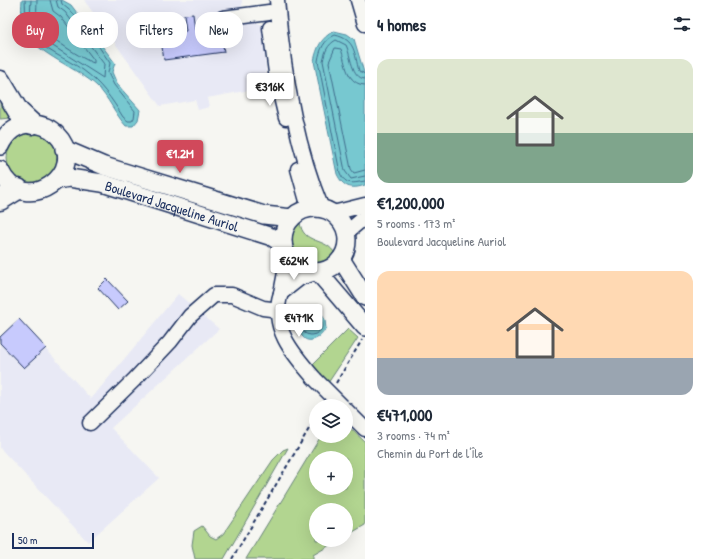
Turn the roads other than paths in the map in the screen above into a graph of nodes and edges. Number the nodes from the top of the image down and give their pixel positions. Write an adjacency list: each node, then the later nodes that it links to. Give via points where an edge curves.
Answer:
1 (277, 0): 15 (street, via 280,37 294,113 310,180)
2 (358, 0): 5 (street)
3 (268, 6): 4 (street); 15 (street, via 277,80)
4 (243, 13)
5 (365, 24)
6 (0, 81): 7 (highway, via 18,111)
7 (15, 126): 8 (main road); 9 (main road, via 46,127 54,132)
8 (0, 146)
9 (64, 148): 11 (main road, via 64,167); 17 (main road, Boulevard Jacqueline Auriol, via 104,166 264,216)
10 (0, 170): 12 (main road, via 6,180)
11 (57, 180): 12 (main road, via 37,192); 19 (main road, Boulevard Jacqueline Auriol, via 69,178 102,183 272,237)
12 (18, 189): 13 (highway)
13 (0, 200)
14 (365, 205): 15 (street)
15 (321, 210): 17 (main road, via 300,212); 18 (main road, via 341,221)
16 (365, 217): 18 (street)
17 (292, 218): 19 (main road, via 284,231)
18 (346, 233): 20 (main road, via 346,248)
19 (286, 250): 21 (main road, via 301,268); 22 (street)
20 (341, 259): 21 (main road, via 331,268); 23 (main road)
21 (318, 272): 22 (street, via 300,278); 25 (main road)
22 (281, 293): 24 (street)
23 (365, 297)
24 (279, 310): 26 (street, bridge, via 280,329 291,352); 28 (street, via 263,308 232,295 214,295 190,316 170,342)
25 (362, 330)
26 (335, 399)
27 (353, 417): 29 (street)
28 (90, 423)
29 (365, 429)

